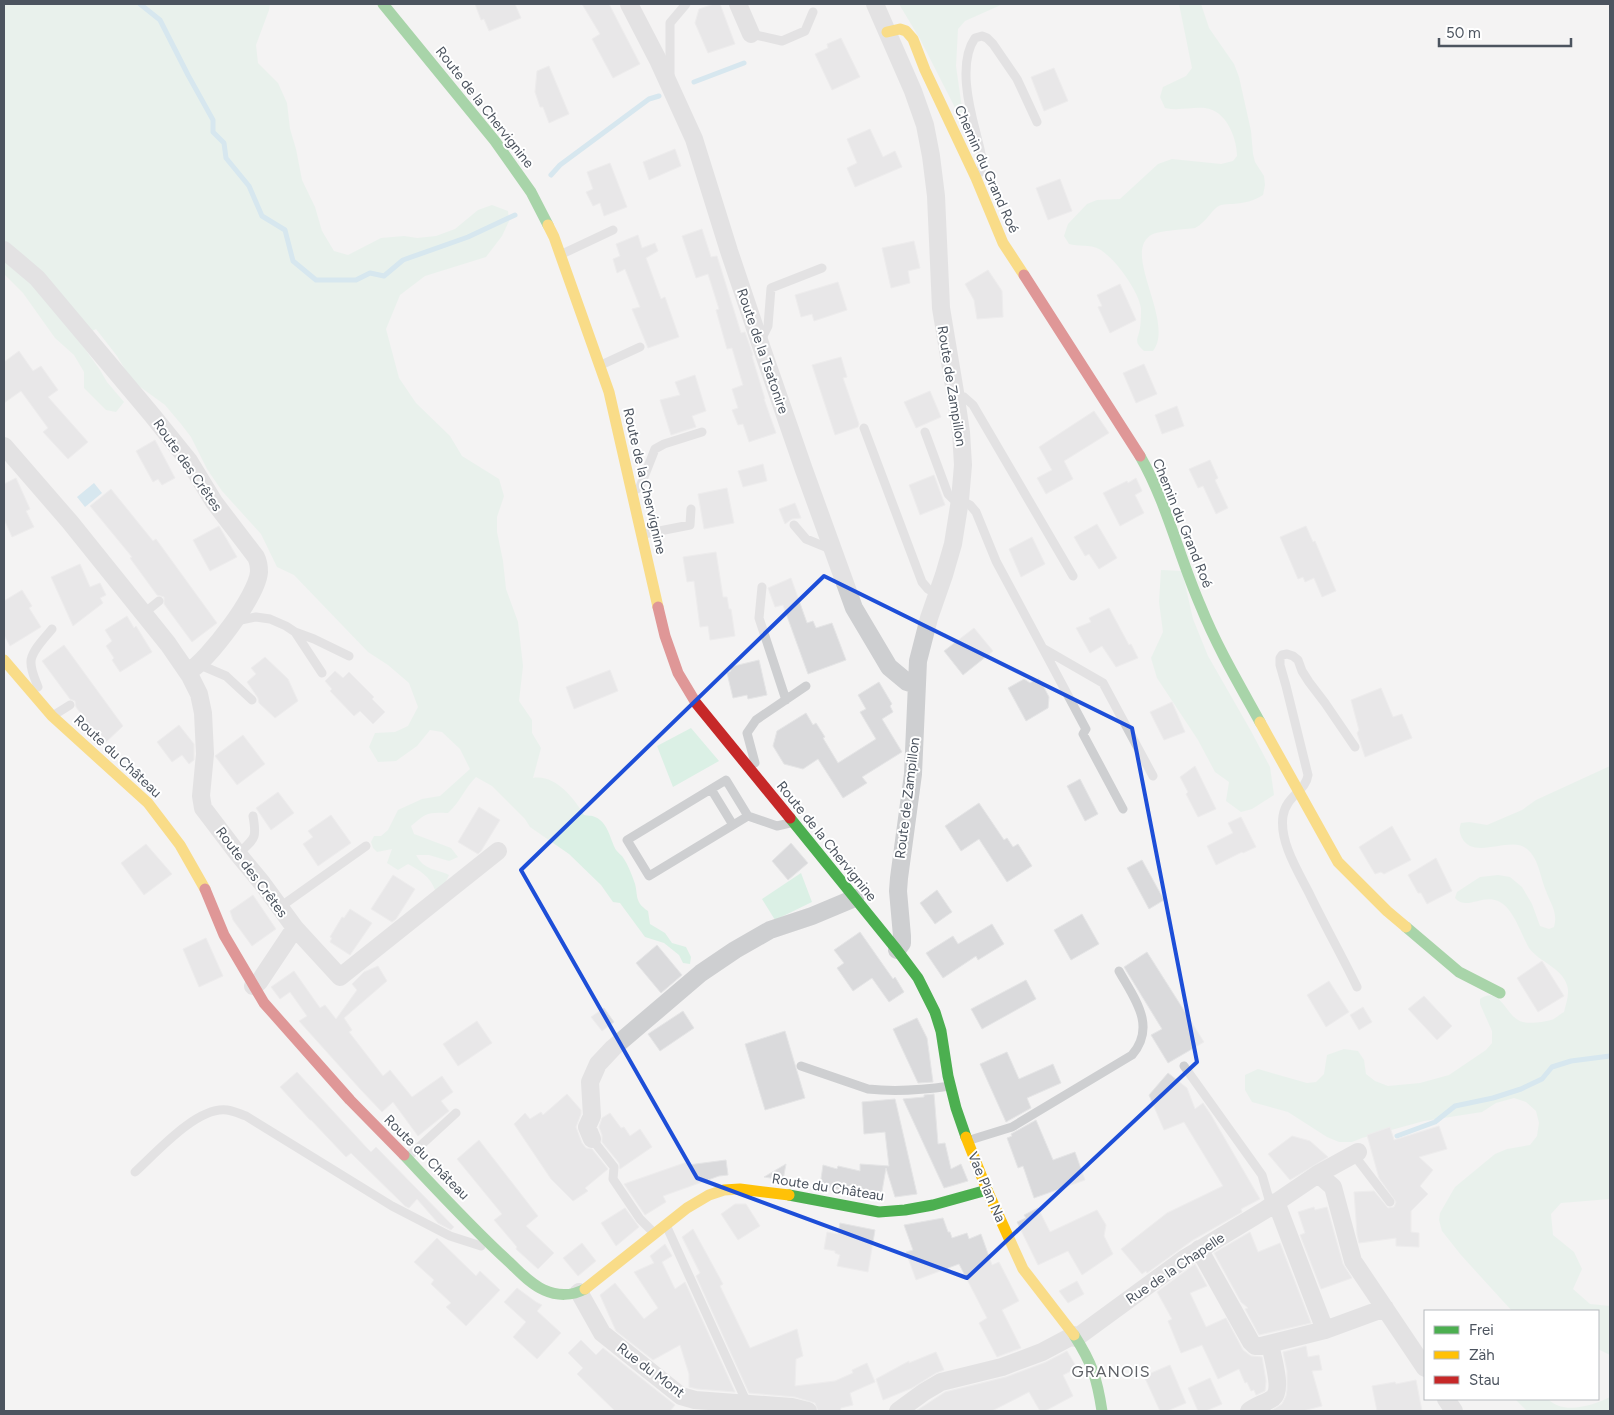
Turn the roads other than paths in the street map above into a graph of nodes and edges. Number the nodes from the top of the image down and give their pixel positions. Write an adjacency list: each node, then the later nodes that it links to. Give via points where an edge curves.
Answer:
1 (383, 4): 14 (street, Route de la Chervignine, via 495,141 525,183 544,215)
2 (628, 4): 9 (street, Route de la Tsatonire)
3 (686, 4): 9 (lane, via 670,23)
4 (738, 4): 8 (street)
5 (874, 4): 7 (street, Route de Zampillon)
6 (813, 12): 8 (lane, via 805,32 782,41)
7 (887, 32): 11 (street, Chemin du Grand Roé, via 900,29 912,39); 19 (street, Route de Zampillon, via 913,91 931,156 936,196 940,308)
8 (751, 34)
9 (670, 86): 16 (street, Route de la Tsatonire, via 694,140)
10 (1037, 122): 11 (lane, via 1017,79 994,44 982,36 975,38 969,50 966,72 982,160 981,171)
11 (976, 178): 54 (street, Chemin du Grand Roé, via 1003,243 1144,462 1216,641)
12 (613, 230): 14 (lane)
13 (4, 250): 35 (street, Route des Crêtes, via 37,278 152,415 253,552 259,567 257,579)
14 (560, 255): 18 (street, Route de la Chervignine)
15 (822, 268): 16 (lane, via 772,288 768,326)
16 (760, 343): 29 (street, Route de la Tsatonire)
17 (640, 347): 18 (lane)
18 (600, 365): 24 (street, Route de la Chervignine)
19 (956, 396): 25 (street, Route de Zampillon, via 963,465); 30 (lane, via 964,397 973,405)
20 (864, 428): 32 (lane, via 922,582)
21 (702, 432): 24 (lane, via 655,449 640,487)
22 (925, 432): 25 (lane, via 948,494)
23 (4, 446): 34 (street, Route des Crêtes)
24 (632, 491): 28 (street, Route de la Chervignine)
25 (960, 500): 32 (street, Route de Zampillon, via 953,544); 38 (lane, via 976,512 996,561)
26 (691, 509): 28 (lane, via 690,525)
27 (794, 525): 29 (lane, via 806,539)
28 (642, 534): 52 (street, Route de la Chervignine, via 665,636 678,673 696,702)
29 (833, 550): 43 (street, Route de la Tsatonire, via 854,608 884,660 907,682)
30 (1073, 576)
31 (762, 587): 47 (lane, via 759,618)
32 (937, 594): 43 (street, Route de Zampillon, via 920,652)
33 (159, 601): 34 (lane)
34 (144, 614): 41 (street, Route des Crêtes)
35 (234, 621): 37 (lane, via 256,617 270,619); 41 (street, Route des Crêtes)
36 (52, 629): 45 (lane, via 30,661 38,686)
37 (295, 632): 39 (lane); 42 (lane)
38 (1043, 648): 51 (lane, via 1103,683); 55 (lane, via 1086,729 1083,734)
39 (349, 656)
40 (4, 660): 45 (street, Route du Château)
41 (193, 668): 46 (lane, via 226,676); 62 (street, Route des Crêtes, via 203,713 202,805)
42 (322, 673)
43 (916, 685): 66 (street, Route de Zampillon, via 913,774 898,891 902,940)
44 (806, 686): 47 (lane)
45 (34, 696): 49 (street, Route du Château)
46 (252, 700)
47 (786, 700): 52 (lane, via 756,720 747,733)
48 (70, 705): 49 (lane)
49 (52, 716): 68 (street, Route du Château, via 148,802 180,846 206,891 224,934)
50 (1356, 747): 54 (lane, via 1309,682 1298,660 1282,655 1280,665 1308,767 1308,779)
51 (1153, 776)
52 (759, 781): 58 (street, Route de la Chervignine)
53 (711, 790): 57 (lane, via 726,780); 59 (lane); 59 (lane, via 627,840 649,876)
54 (1299, 790): 69 (lane, via 1289,801 1282,823 1290,854); 70 (street, Chemin du Grand Roé, via 1338,862 1387,911 1459,972)
55 (1124, 809)
56 (253, 816): 62 (lane, via 256,833)
57 (748, 816): 58 (lane, via 777,826); 59 (lane)
58 (793, 822): 63 (street, Route de la Chervignine)
59 (733, 825)
60 (366, 846): 64 (lane)
61 (498, 851): 65 (street, Route des Crêtes, via 340,978)
62 (238, 854): 64 (street, Route des Crêtes)
63 (855, 898): 66 (street, Route de la Chervignine); 75 (street, via 770,930 735,950 701,974 613,1048 598,1064 590,1082 592,1116 587,1127)
64 (280, 907): 65 (street, Route des Crêtes)
65 (294, 928): 68 (street, Route des Crêtes, via 259,982)
66 (897, 950): 73 (street, Vae Plan Na, via 918,978 935,1012)
67 (1118, 971): 76 (lane, via 1142,1016 1144,1027 1140,1046 1132,1055 1012,1127)
68 (253, 986): 78 (street, Route du Château, via 305,1050)
69 (1357, 987)
70 (1500, 993)
71 (801, 1066): 73 (lane, via 879,1091)
72 (1184, 1066): 83 (lane, via 1262,1175)
73 (950, 1086): 76 (street, Vae Plan Na)
74 (456, 1114): 78 (lane)
75 (592, 1139): 85 (lane, via 614,1167 614,1179 630,1205)
76 (968, 1141): 81 (street, Vae Plan Na)
77 (1356, 1154): 80 (street, Rue de la Chapelle); 82 (lane)
78 (407, 1158): 87 (street, Route du Château)
79 (135, 1172): 87 (lane, via 190,1122 206,1113 226,1110 246,1116 392,1206 450,1236)
80 (1318, 1174): 83 (street, Rue de la Chapelle); 89 (street, via 1333,1187 1353,1261)
81 (987, 1190): 84 (street, Route du Château, via 951,1201 879,1212 751,1189 732,1189 704,1197); 91 (street, Vae Plan Na, via 1024,1269)
82 (1390, 1202)
83 (1274, 1204): 86 (street, Rue de la Chapelle); 90 (street)
84 (666, 1225): 85 (street, Route du Château); 95 (lane)
85 (654, 1234): 88 (street, Route du Château)
86 (1199, 1249): 91 (street, Rue de la Chapelle); 92 (street, via 1251,1342 1257,1346)
87 (498, 1252): 88 (street, Route du Château, via 544,1290 558,1294)
88 (579, 1292): 95 (street, Rue du Mont, via 602,1333 681,1396)
89 (1385, 1308): 90 (street); 93 (street)
90 (1325, 1330): 92 (street)
91 (1075, 1337): 97 (street, via 1002,1367 941,1382); 98 (street, Vae Plan Na, via 1094,1371)
92 (1270, 1344): 99 (street, via 1277,1393)
93 (1424, 1366)
94 (1447, 1400): 100 (street)
95 (747, 1403): 96 (street, Rue du Mont)
96 (808, 1411)
97 (898, 1411)
98 (1102, 1411)
99 (1249, 1411)
100 (1454, 1411)

